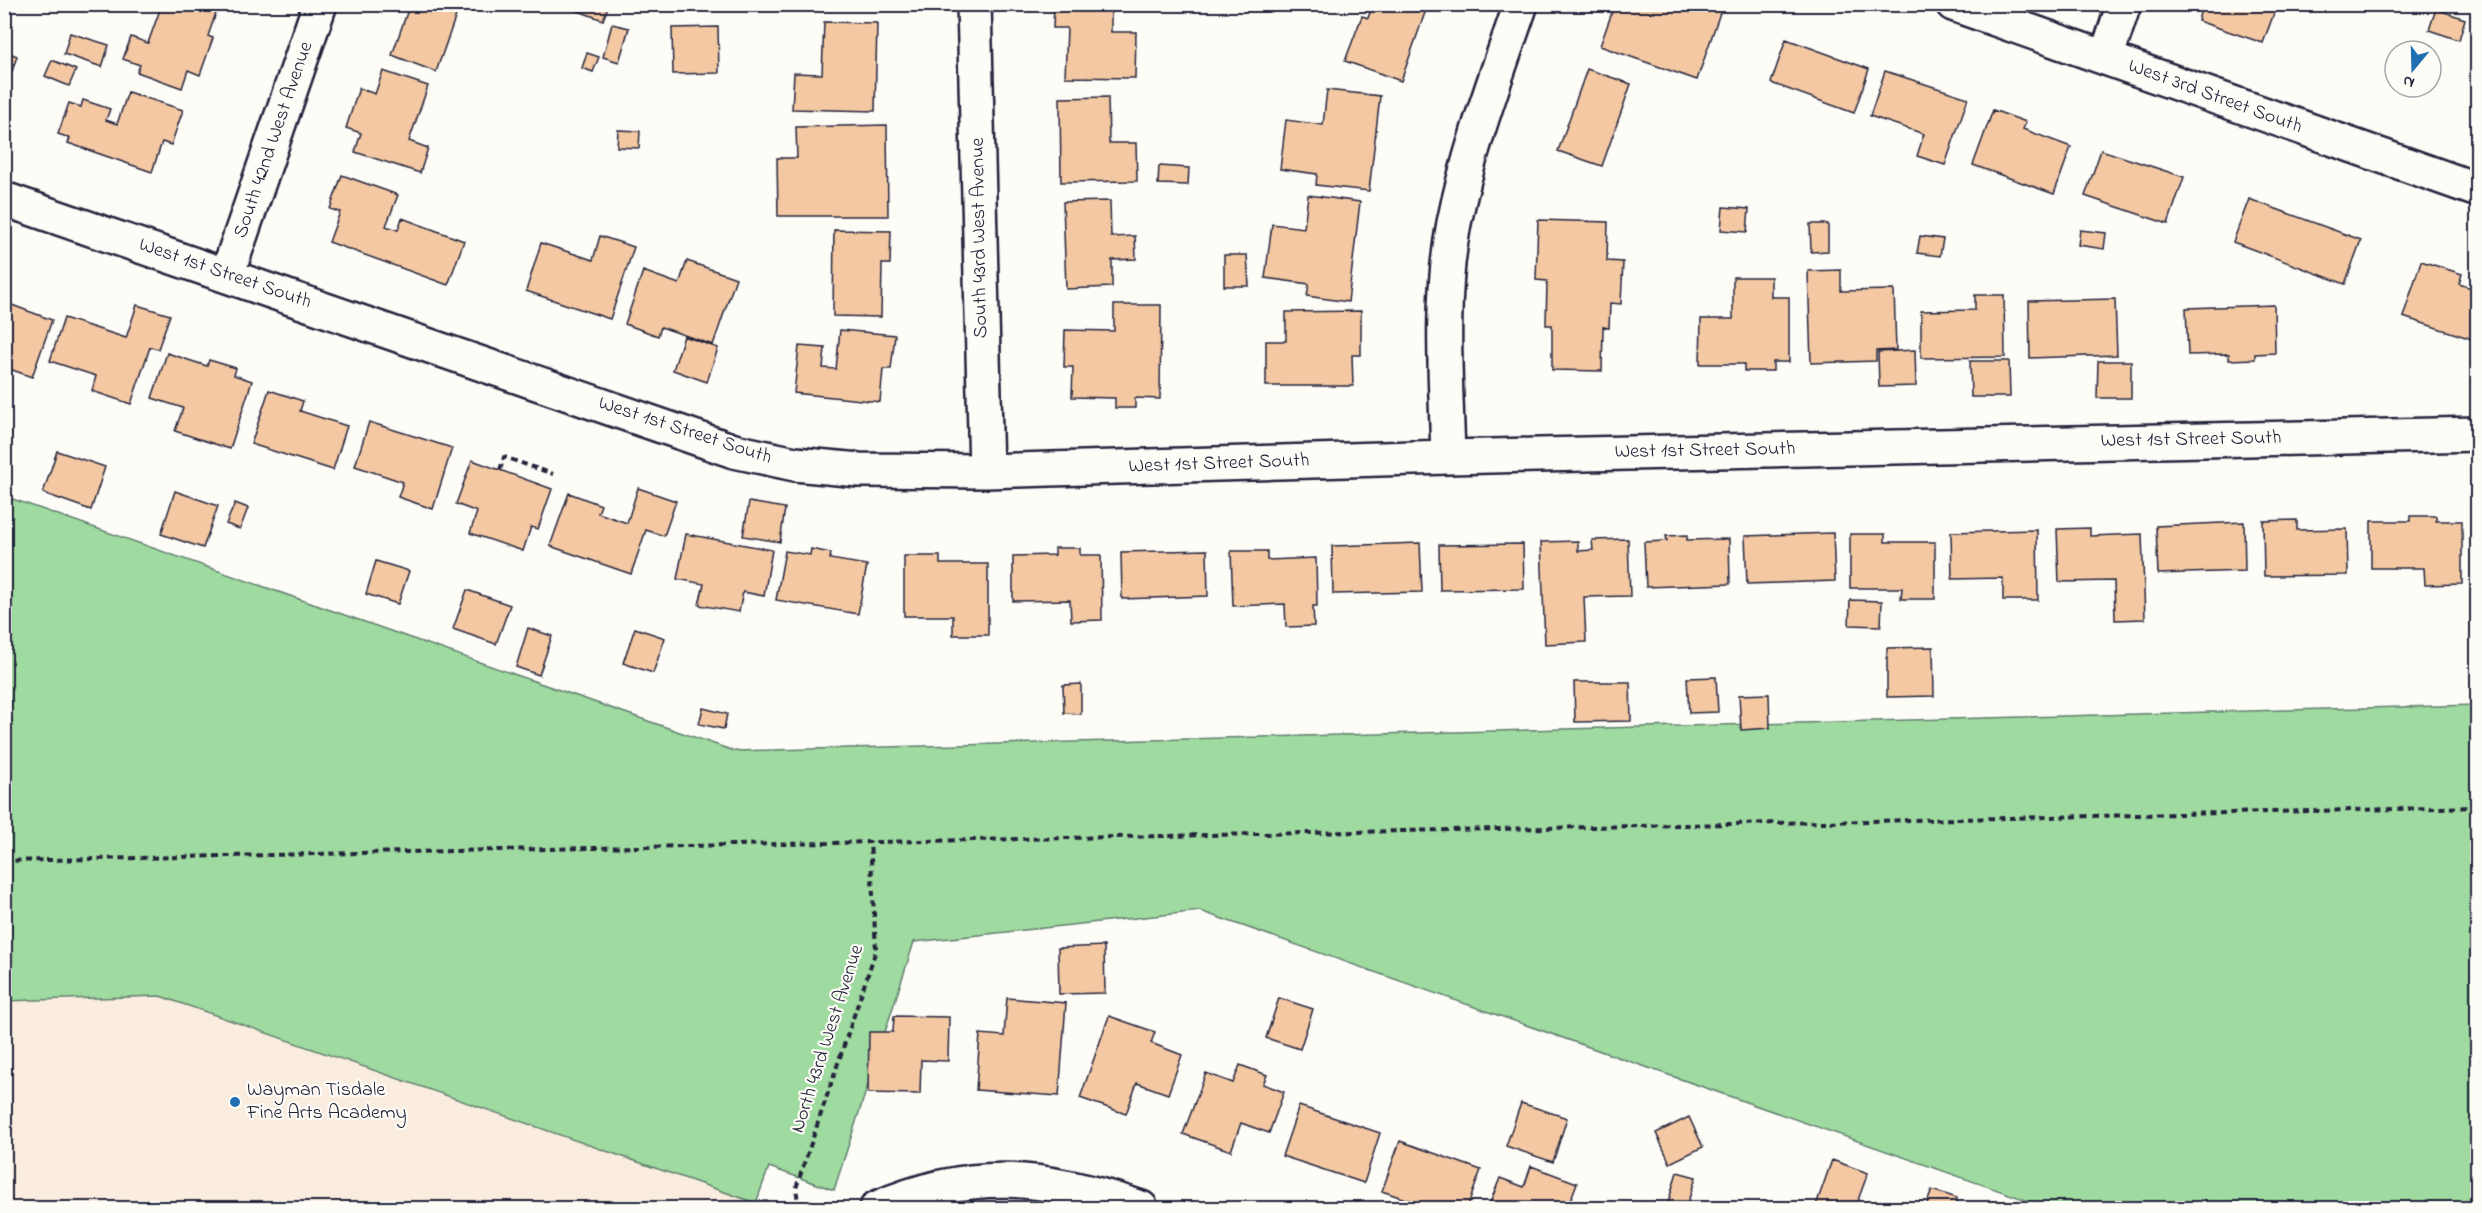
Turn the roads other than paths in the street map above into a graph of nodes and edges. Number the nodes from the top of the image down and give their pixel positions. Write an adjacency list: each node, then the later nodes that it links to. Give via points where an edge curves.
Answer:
1 (320, 4): 9 (street, South 42nd West Avenue)
2 (974, 4): 12 (street, South 43rd West Avenue)
3 (1521, 4): 11 (street, via 1473,143 1453,225 1445,300)
4 (1953, 4): 6 (street, West 3rd Street South)
5 (2124, 4): 6 (street)
6 (2106, 58): 7 (street, West 3rd Street South)
7 (2478, 190)
8 (4, 199): 9 (street, West 1st Street South)
9 (227, 275): 12 (street, West 1st Street South, via 734,451 795,464 859,470)
10 (2478, 434): 11 (street, West 1st Street South)
11 (1448, 457): 12 (street, West 1st Street South)
12 (986, 471)
13 (877, 1209): 14 (street, via 902,1197 951,1184 1016,1179 1079,1189)
14 (1141, 1209)

